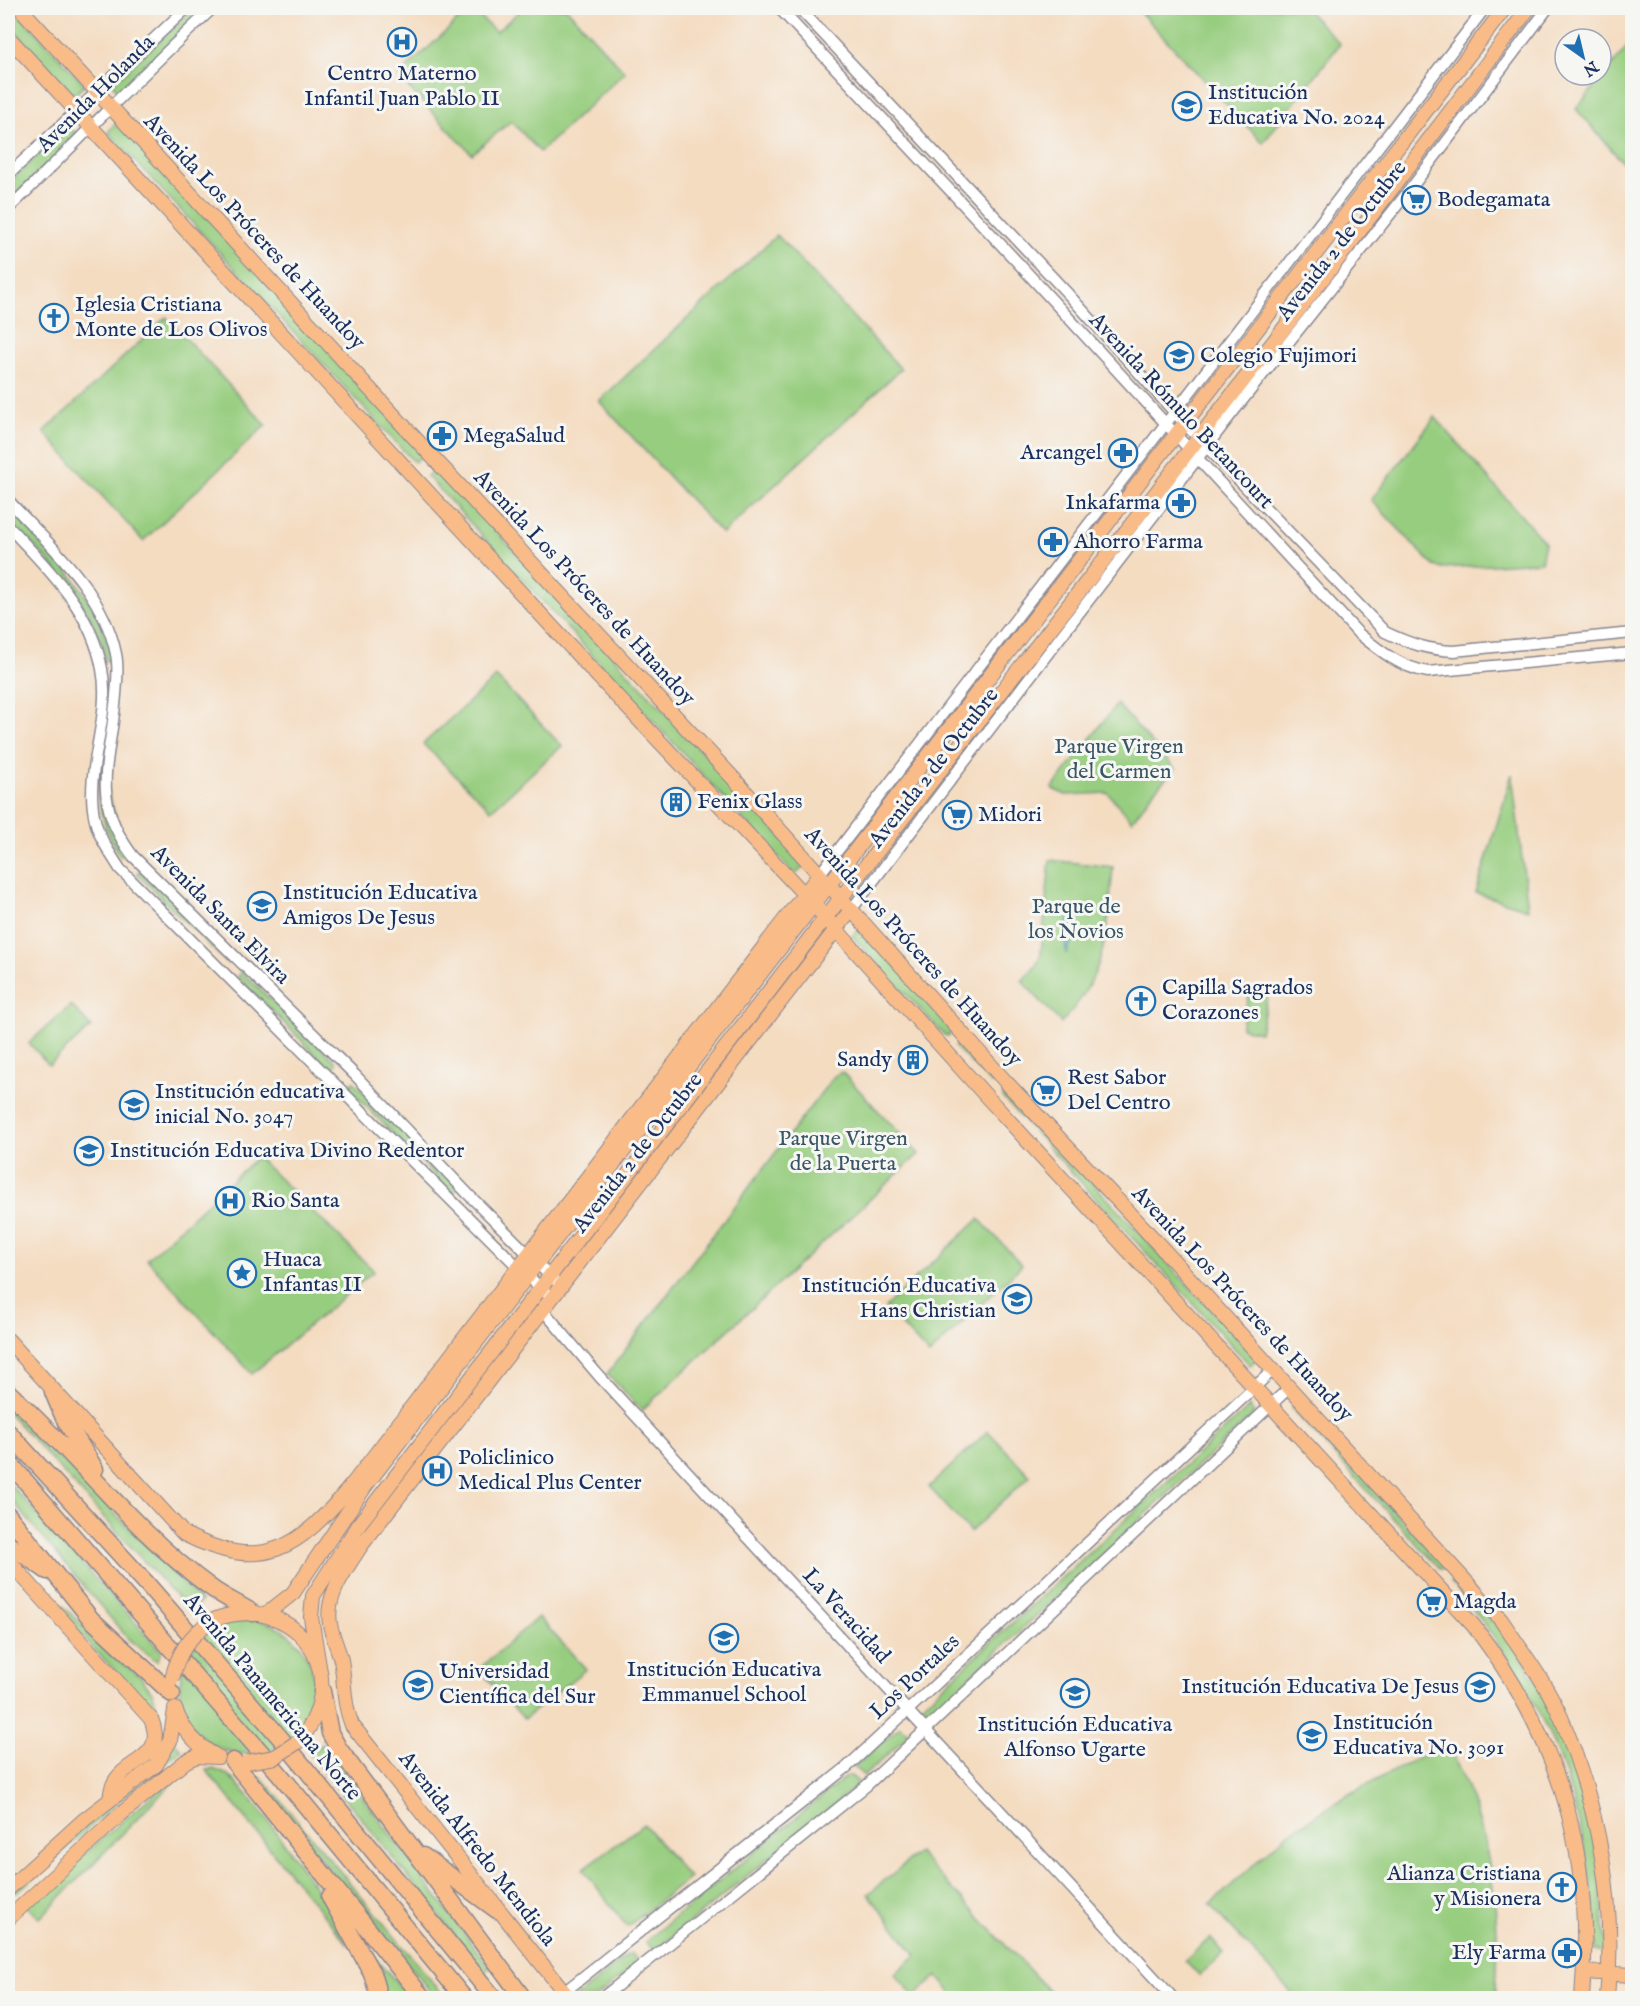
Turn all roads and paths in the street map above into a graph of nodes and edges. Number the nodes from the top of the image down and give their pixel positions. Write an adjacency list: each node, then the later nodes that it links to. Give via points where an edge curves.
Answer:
1 (20, 8): 11 (main road, Avenida Los Próceres de Huandoy)
2 (187, 8): 11 (street, Avenida Holanda)
3 (213, 8): 12 (street, Avenida Holanda)
4 (778, 8): 17 (street, Avenida Rómulo Betancourt)
5 (799, 8): 17 (street, Avenida Rómulo Betancourt, via 1062,287)
6 (1485, 8): 17 (street, Avenida 2 de Octubre)
7 (1505, 8): 17 (main road, Avenida 2 de Octubre)
8 (1529, 8): 18 (main road, Avenida 2 de Octubre)
9 (1548, 8): 18 (street, Avenida 2 de Octubre, via 1415,183)
10 (8, 37): 13 (main road, Avenida Los Próceres de Huandoy)
11 (95, 92): 12 (main road, Avenida Los Próceres de Huandoy); 13 (street, Avenida Holanda)
12 (109, 106): 14 (street, Avenida Holanda); 24 (main road, Avenida Los Próceres de Huandoy, via 734,779)
13 (77, 111): 14 (main road, Avenida Los Próceres de Huandoy); 15 (street, Avenida Holanda)
14 (90, 126): 16 (street, Avenida Holanda); 25 (main road, Avenida Los Próceres de Huandoy)
15 (8, 175)
16 (8, 208)
17 (1175, 424): 18 (street, Avenida Rómulo Betancourt); 19 (street, Avenida Rómulo Betancourt); 24 (main road, Avenida 2 de Octubre)
18 (1202, 442): 19 (main road, Avenida 2 de Octubre); 22 (street, Avenida Rómulo Betancourt, via 1369,619 1408,643 1454,651)
19 (1193, 454): 23 (street, Avenida Rómulo Betancourt, via 1358,633 1401,664 1428,672 1449,672); 26 (main road, Avenida 2 de Octubre); 27 (street, Avenida 2 de Octubre)
20 (8, 500): 30 (street, Avenida Santa Elvira, via 91,594 112,641 118,669 105,788 116,834 133,856 355,1075)
21 (8, 526): 31 (street, Avenida Santa Elvira, via 64,586 94,640 104,684 92,801 102,839 120,869)
22 (1632, 633)
23 (1632, 653)
24 (823, 880): 25 (main road, Avenida 2 de Octubre); 26 (main road, Avenida Los Próceres de Huandoy)
25 (809, 899): 28 (main road, Avenida Los Próceres de Huandoy); 30 (main road, Avenida 2 de Octubre)
26 (840, 899): 27 (main road, Avenida Los Próceres de Huandoy); 28 (main road, Avenida 2 de Octubre)
27 (850, 910): 29 (main road, Avenida 2 de Octubre); 36 (main road, Avenida Los Próceres de Huandoy)
28 (826, 918): 29 (main road, Avenida Los Próceres de Huandoy); 32 (main road, Avenida 2 de Octubre)
29 (836, 929): 32 (main road, Avenida 2 de Octubre); 38 (main road, Avenida Los Próceres de Huandoy)
30 (532, 1259): 31 (main road, Avenida 2 de Octubre); 32 (street, Avenida Santa Elvira)
31 (523, 1272): 33 (street, Avenida Santa Elvira); 40 (main road, Avenida 2 de Octubre, via 318,1524 279,1548 235,1554 184,1534); 52 (main road, Avenida 2 de Octubre, via 366,1485 293,1593)
32 (556, 1282): 33 (main road, Avenida 2 de Octubre)
33 (547, 1294): 34 (main road, Avenida 2 de Octubre); 46 (main road, Avenida 2 de Octubre)
34 (543, 1310): 46 (main road, Avenida 2 de Octubre); 56 (street, La Veracidad)
35 (8, 1340): 40 (main road)
36 (1274, 1370): 37 (main road, Avenida Los Próceres de Huandoy); 38 (street, Los Portales)
37 (1290, 1387): 41 (street, Los Portales); 49 (main road, Avenida Los Próceres de Huandoy)
38 (1255, 1388): 41 (main road, Avenida Los Próceres de Huandoy); 56 (street, Los Portales)
39 (8, 1392): 44 (highway)
40 (54, 1392): 44 (highway, via 64,1418)
41 (1271, 1405): 51 (main road, Avenida Los Próceres de Huandoy); 58 (street, Los Portales)
42 (8, 1432): 73 (highway, Avenida Panamericana Norte, via 282,1740)
43 (8, 1461): 72 (highway, Avenida Panamericana Norte, via 272,1765)
44 (113, 1498): 52 (highway, via 210,1588)
45 (8, 1515): 50 (highway)
46 (362, 1533): 53 (main road, Avenida 2 de Octubre, via 313,1596 310,1617); 57 (main road, Avenida 2 de Octubre, via 329,1608)
47 (8, 1544): 50 (highway, via 39,1568)
48 (8, 1560): 60 (main road, via 151,1719 156,1737 144,1757 113,1784)
49 (1455, 1570): 51 (main road); 67 (main road, Avenida Los Próceres de Huandoy, via 1501,1620 1562,1720 1586,1785 1600,1841 1608,1893)
50 (56, 1575): 55 (highway, via 91,1619)
51 (1438, 1585): 66 (main road, Avenida Los Próceres de Huandoy, via 1499,1658 1521,1693 1552,1759 1576,1846 1586,1943)
52 (259, 1614): 53 (main road, via 288,1624 307,1642); 55 (main road, bridge, via 239,1613 199,1629 181,1652)
53 (319, 1666): 54 (main road)
54 (322, 1691): 59 (main road, bridge, via 315,1719 299,1742 275,1757); 61 (highway, via 330,1733 339,1749)
55 (173, 1694): 59 (main road, via 187,1733 195,1743); 60 (main road, via 170,1741 164,1754)
56 (907, 1712): 58 (street, La Veracidad); 69 (street, Los Portales, via 847,1767)
57 (352, 1725): 64 (main road, Avenida Alfredo Mendiola)
58 (925, 1731): 75 (street, Los Portales, via 866,1786); 76 (street, La Veracidad)
59 (233, 1760): 62 (highway); 65 (main road, via 197,1756 186,1761 121,1814)
60 (110, 1799): 63 (main road)
61 (410, 1847): 64 (highway); 74 (highway)
62 (314, 1863): 70 (highway, via 372,1973); 71 (highway)
63 (8, 1889)
64 (497, 1910): 69 (main road, Avenida Alfredo Mendiola)
65 (8, 1918)
66 (1584, 1972): 67 (main road); 77 (main road, Avenida Los Próceres de Huandoy)
67 (1609, 1974): 68 (main road); 79 (main road, Avenida Los Próceres de Huandoy)
68 (1632, 1975)
69 (567, 1995)
70 (380, 1998)
71 (423, 1998)
72 (464, 1998)
73 (494, 1998)
74 (523, 1998)
75 (602, 1998)
76 (1173, 1998)
77 (1582, 1998): 78 (main road)
78 (1600, 1998)
79 (1607, 1998)

